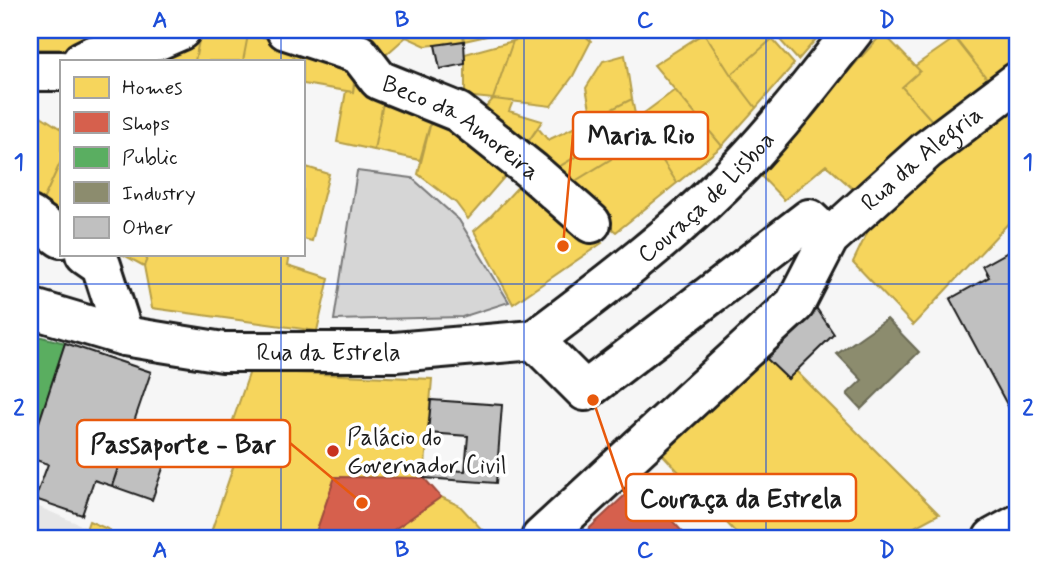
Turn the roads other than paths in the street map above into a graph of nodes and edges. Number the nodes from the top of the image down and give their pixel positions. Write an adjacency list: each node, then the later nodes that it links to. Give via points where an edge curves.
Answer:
1 (181, 30): 4 (street)
2 (286, 30): 9 (street, Beco da Amoreira, via 359,54 379,80 458,112)
3 (854, 30): 15 (street, Couraça de Lisboa, via 742,165 636,264)
4 (84, 60)
5 (30, 71): 6 (street)
6 (60, 71)
7 (1017, 82): 11 (street, Rua da Alegria, via 927,150)
8 (30, 216): 10 (street)
9 (591, 223)
10 (60, 236)
11 (829, 238): 15 (street, via 809,219 585,391); 17 (street, via 795,304)
12 (88, 256): 14 (street, via 101,265)
13 (30, 308): 14 (street, Rua da Estrela)
14 (124, 336): 15 (street, Rua da Estrela, via 223,352 395,352)
15 (534, 340)
16 (1017, 525): 18 (street)
17 (541, 538)
18 (993, 538)

